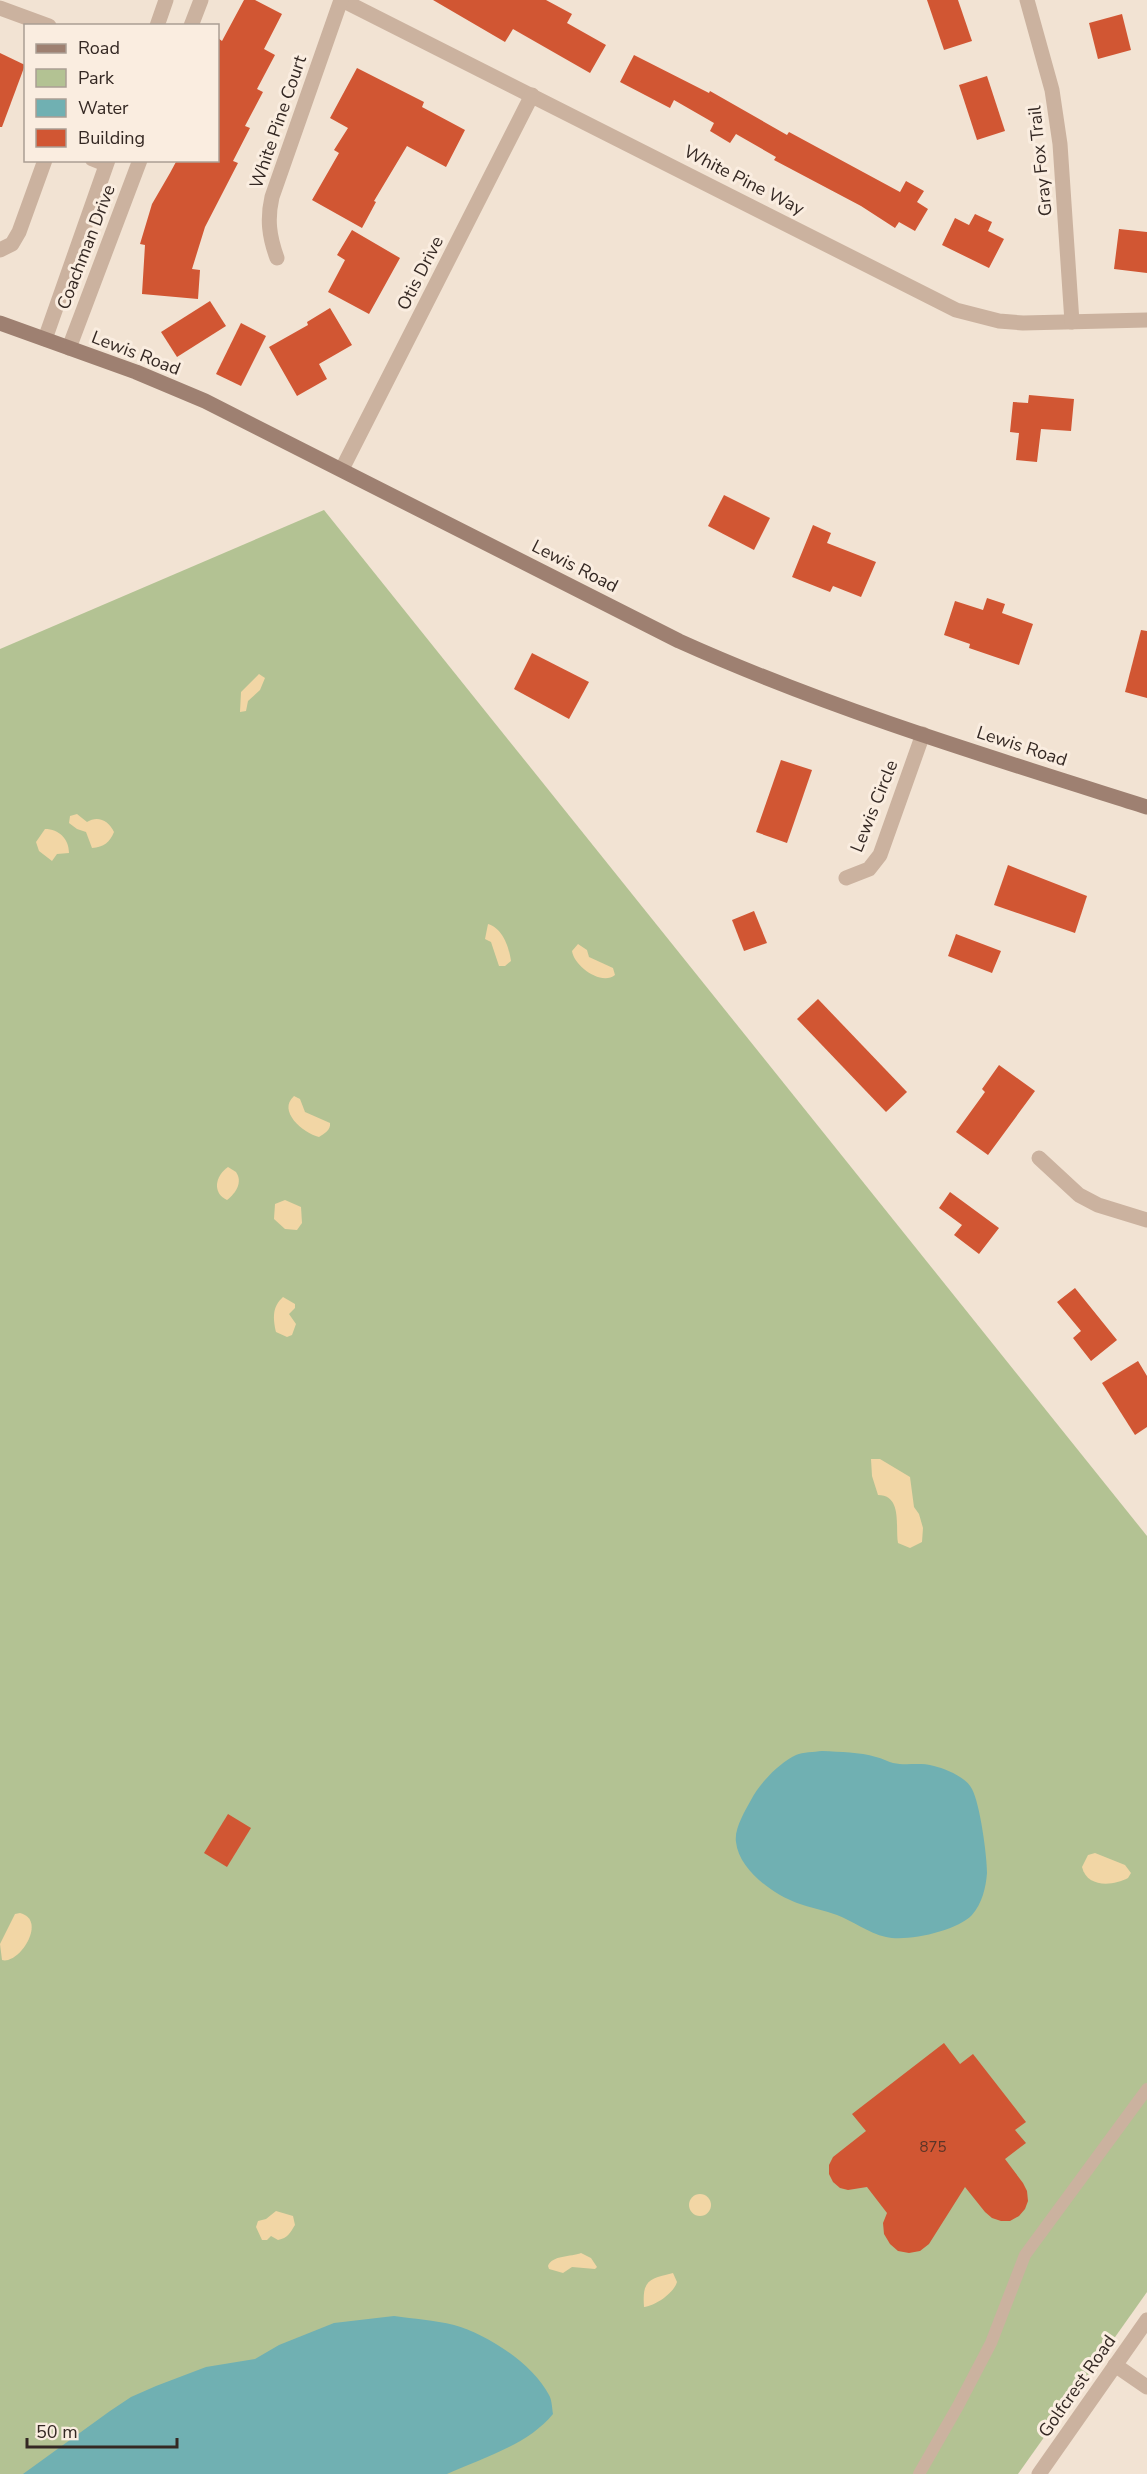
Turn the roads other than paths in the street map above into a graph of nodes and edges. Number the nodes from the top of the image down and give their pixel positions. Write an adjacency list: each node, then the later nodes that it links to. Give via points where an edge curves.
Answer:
1 (166, 0): 7 (street)
2 (201, 0): 8 (street)
3 (341, 0): 9 (street, White Pine Way); 14 (street, White Pine Court, via 272,197 269,237)
4 (1027, 0): 16 (street, Gray Fox Trail, via 1052,90 1060,144)
5 (0, 8): 6 (street)
6 (44, 24)
7 (158, 24)
8 (192, 24)
9 (532, 95): 16 (street, White Pine Way, via 956,310 999,321); 20 (street, Otis Drive)
10 (44, 162): 13 (street, via 19,232 12,243)
11 (139, 162): 19 (street, Coachman Drive)
12 (107, 163): 18 (street, Coachman Drive)
13 (0, 250)
14 (277, 258)
15 (1147, 320): 16 (street, White Pine Way)
16 (1072, 322)
17 (0, 323): 18 (street, Lewis Road)
18 (45, 339): 19 (street, Lewis Road)
19 (69, 348): 20 (street, Lewis Road, via 205,401)
20 (342, 469): 21 (street, Lewis Road, via 679,641 802,693)
21 (923, 734): 22 (street, Lewis Road); 23 (street, Lewis Circle, via 880,855 869,869)
22 (1147, 807)
23 (846, 878)
24 (1039, 1158): 25 (street, via 1079,1195)
25 (1147, 1220)
26 (1147, 2089): 30 (lane, via 1025,2255 991,2343)
27 (1147, 2320): 28 (street, Golfcrest Road)
28 (1115, 2365): 29 (street); 31 (street, Golfcrest Road)
29 (1147, 2387)
30 (919, 2474)
31 (1038, 2474)

